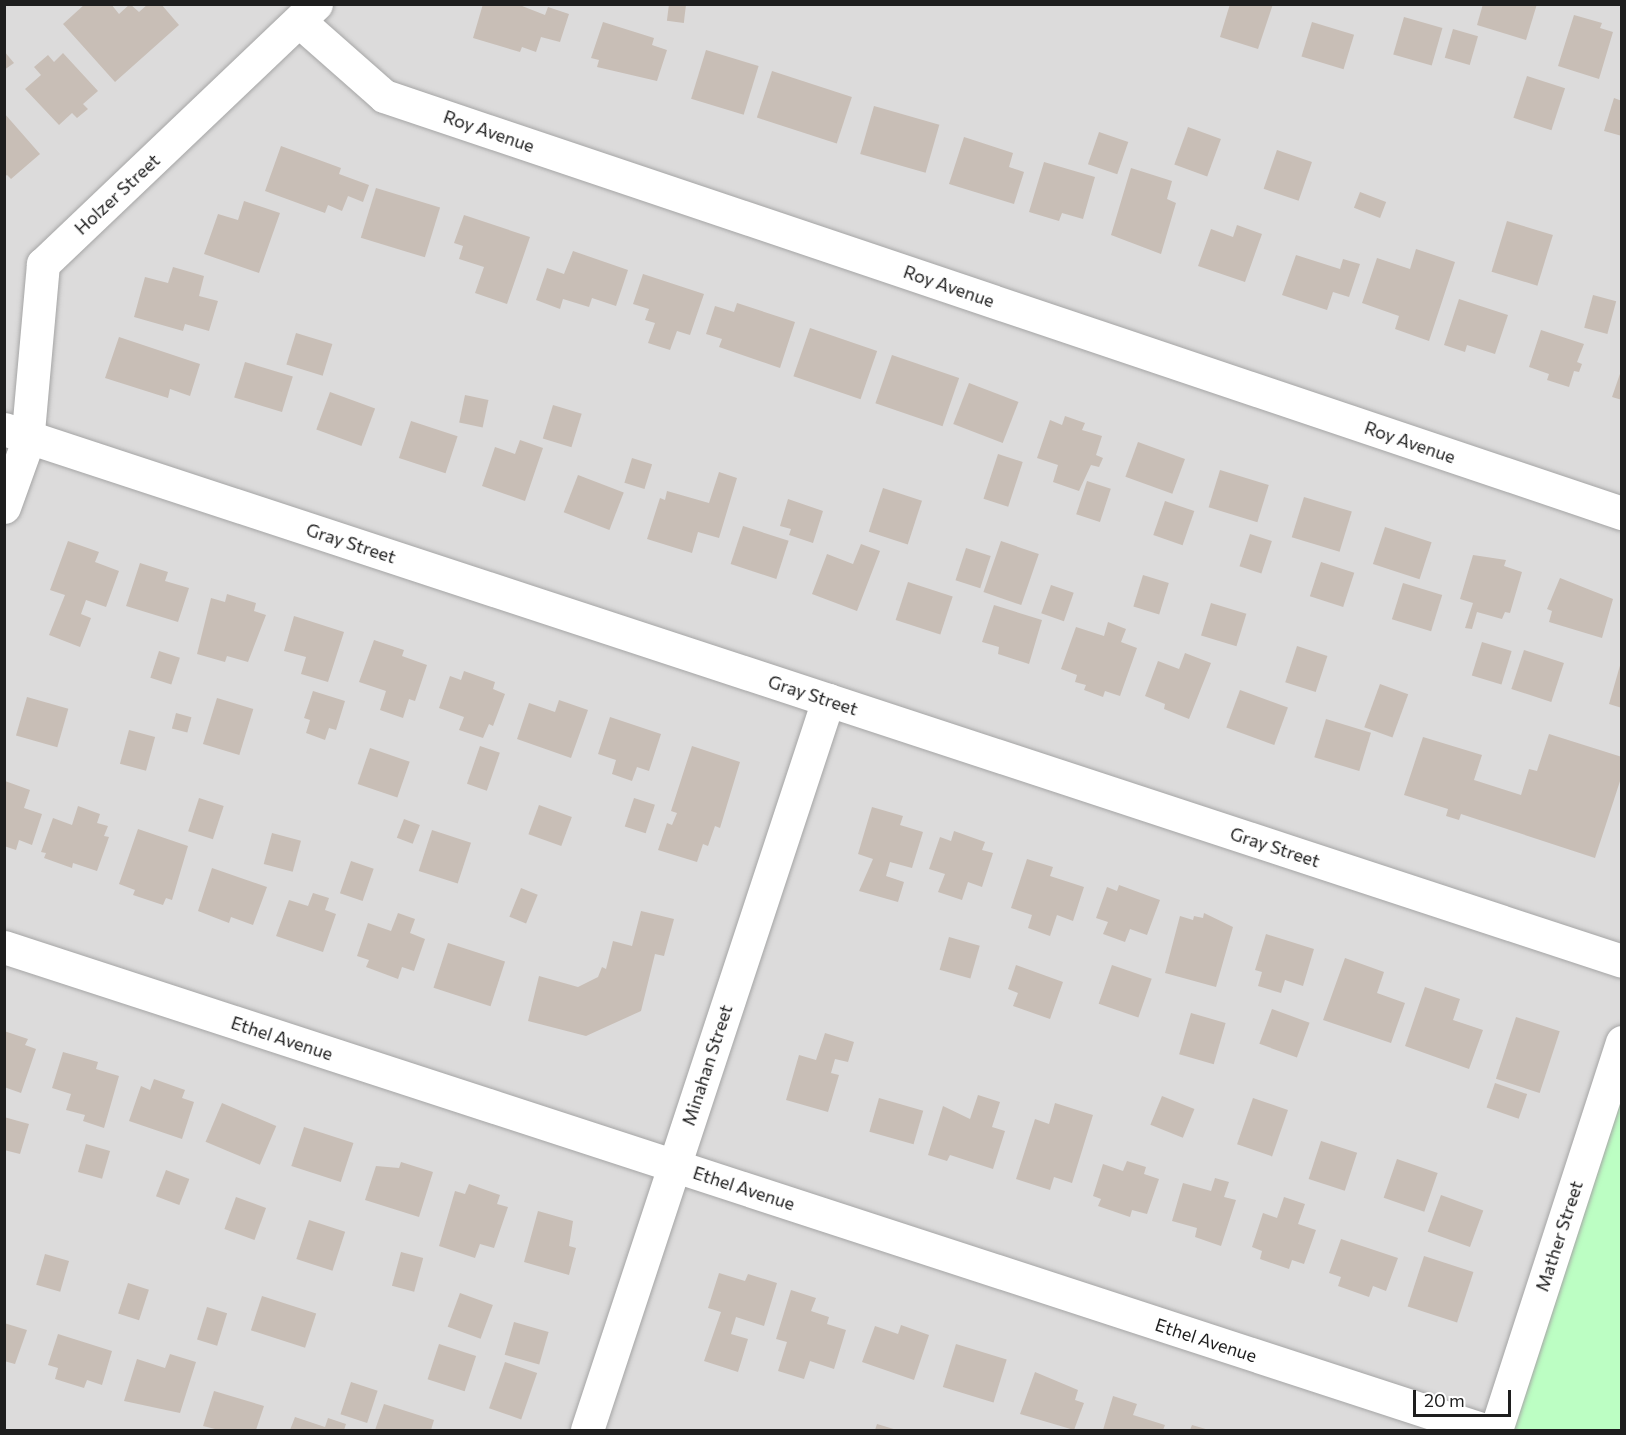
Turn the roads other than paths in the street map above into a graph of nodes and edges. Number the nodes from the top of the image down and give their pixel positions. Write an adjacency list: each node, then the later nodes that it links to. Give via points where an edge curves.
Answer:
1 (308, 13): 2 (street, Holzer Street, via 43,264); 4 (street, Roy Avenue, via 384,96)
2 (16, 433): 3 (street, Holzer Street); 5 (street, Gray Street)
3 (4, 507)
4 (1622, 513)
5 (828, 700): 7 (street, Gray Street); 9 (street, Minahan Street)
6 (4, 947): 9 (street, Ethel Avenue)
7 (1622, 961)
8 (1622, 1042): 12 (street, Mather Street)
9 (674, 1165): 10 (street, Minahan Street); 11 (street, Ethel Avenue)
10 (587, 1431)
11 (1484, 1431)
12 (1496, 1431)

